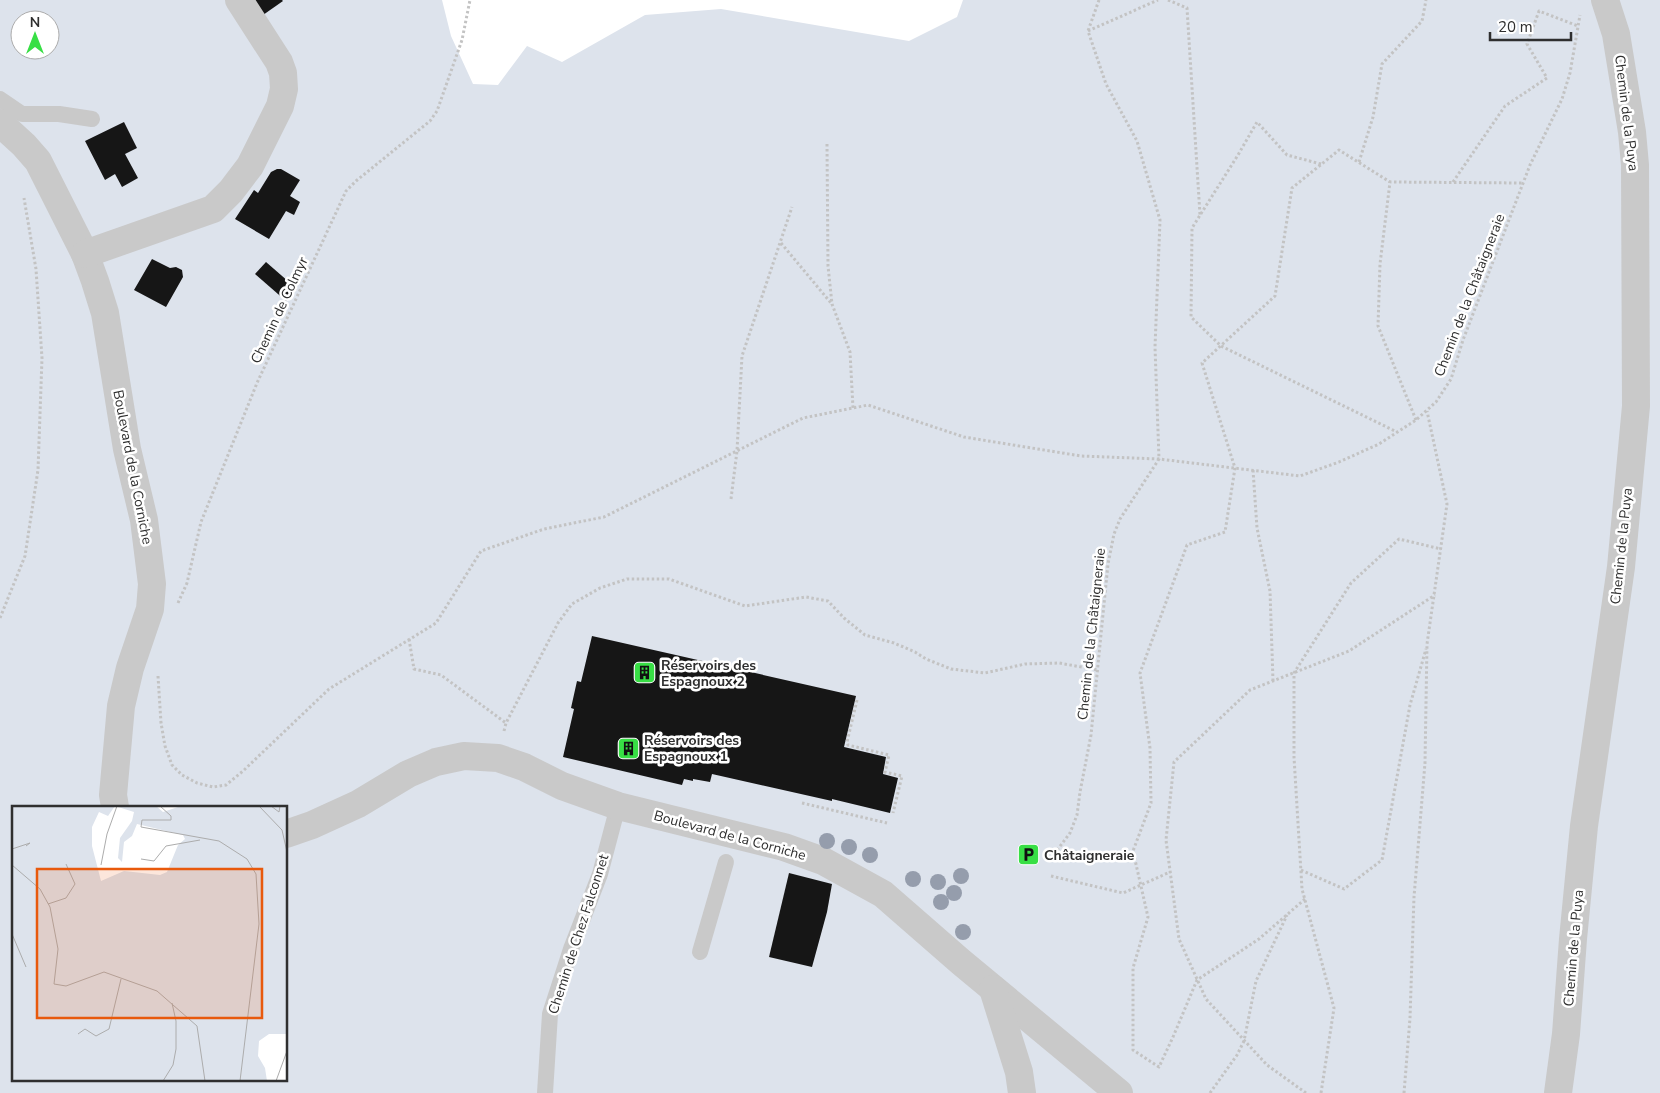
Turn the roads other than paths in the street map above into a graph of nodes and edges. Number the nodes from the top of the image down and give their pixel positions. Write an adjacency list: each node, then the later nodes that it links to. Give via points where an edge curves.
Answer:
1 (239, 0): 6 (street, via 283,73 280,106 250,166 213,209)
2 (1593, 4): 17 (street, Chemin de la Puya, via 1616,34 1632,132 1635,165 1636,406 1621,567 1584,826)
3 (0, 99): 4 (lane, via 22,114 59,114)
4 (92, 119)
5 (0, 123): 6 (street, Boulevard de la Corniche, via 38,161)
6 (85, 254): 7 (street, Boulevard de la Corniche, via 105,313 127,449 144,520 152,584 150,609 121,706 113,795)
7 (115, 806)
8 (618, 806): 9 (street, Boulevard de la Corniche, via 498,758 464,756 436,762 408,774 358,804); 12 (street, Boulevard de la Corniche, via 784,847 823,860 883,894); 15 (lane, Chemin de Chez Falconnet, via 600,874 550,1014)
9 (288, 833)
10 (726, 862): 11 (lane)
11 (700, 952)
12 (993, 989): 13 (street, Boulevard de la Corniche); 14 (street)
13 (1056, 1040): 14 (street, via 1045,1043 1026,1056); 16 (street, Boulevard de la Corniche)
14 (1020, 1082)
15 (545, 1093)
16 (1119, 1093)
17 (1558, 1093)

